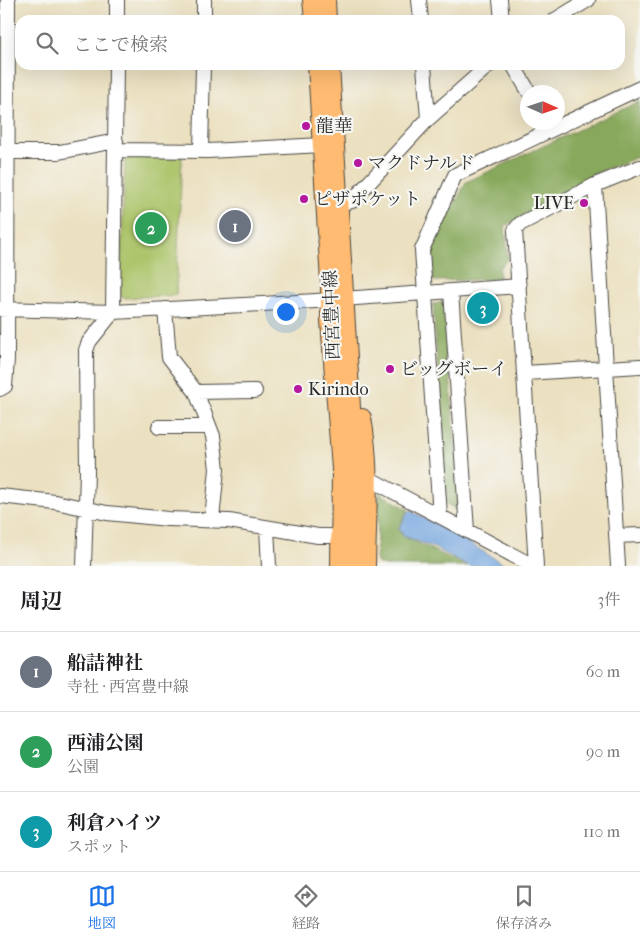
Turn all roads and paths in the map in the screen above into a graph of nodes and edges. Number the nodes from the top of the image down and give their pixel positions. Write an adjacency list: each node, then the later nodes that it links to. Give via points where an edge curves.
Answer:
1 (8, 0): 16 (street)
2 (117, 0): 9 (street)
3 (204, 0): 10 (street)
4 (312, 0): 11 (main road)
5 (326, 0): 12 (main road)
6 (419, 0): 13 (street)
7 (500, 0): 14 (street)
8 (588, 0): 15 (street)
9 (117, 15)
10 (204, 15)
11 (314, 15)
12 (327, 15)
13 (420, 15)
14 (502, 15)
15 (563, 15)
16 (14, 52): 31 (street)
17 (116, 70): 30 (street)
18 (203, 70): 32 (street)
19 (317, 70): 29 (main road, 西宮豊中線)
20 (330, 70): 35 (main road, 西宮豊中線)
21 (424, 70): 26 (street)
22 (483, 70): 26 (street)
23 (516, 70): 24 (street)
24 (525, 85)
25 (640, 88): 27 (street)
26 (428, 119): 35 (street, via 352,201)
27 (565, 119)
28 (540, 130): 38 (street, via 456,175 422,250)
29 (322, 145): 32 (street); 39 (main road, 西宮豊中線)
30 (116, 146): 31 (street, via 60,152); 32 (street); 42 (street)
31 (3, 152): 40 (street)
32 (201, 152)
33 (640, 167): 34 (street)
34 (595, 185): 36 (street, via 516,228); 45 (street)
35 (339, 204): 39 (main road, 西宮豊中線)
36 (519, 286): 37 (street); 46 (street)
37 (451, 291): 38 (street); 59 (street)
38 (424, 293): 39 (street); 56 (street)
39 (338, 299): 41 (street); 43 (main road, 西宮豊中線); 50 (main road, 西宮豊中線)
40 (3, 309): 42 (street); 47 (street, via 7,317 5,386)
41 (165, 309): 42 (street); 49 (street, via 169,357)
42 (113, 312): 55 (street, via 86,350)
43 (349, 351): 53 (main road, via 366,441); 67 (main road, 西宮豊中線, via 355,472)
44 (640, 366): 45 (street)
45 (606, 368): 46 (street); 62 (street)
46 (525, 373): 69 (street)
47 (0, 389)
48 (255, 391): 49 (street)
49 (196, 392): 52 (street)
50 (336, 392): 61 (main road, via 328,418); 66 (main road, 西宮豊中線, via 341,469)
51 (159, 427): 52 (street)
52 (208, 427): 57 (street, via 213,436 217,461)
53 (368, 478): 56 (street); 68 (main road)
54 (0, 496): 55 (street)
55 (86, 509): 57 (street, via 168,519); 63 (street)
56 (440, 516): 59 (street)
57 (212, 519): 58 (street)
58 (267, 528): 61 (street); 64 (street)
59 (467, 531): 69 (street)
60 (640, 535): 62 (street)
61 (330, 536): 65 (main road)
62 (616, 536): 70 (street)
63 (84, 566)
64 (269, 566)
65 (329, 566)
66 (340, 566)
67 (354, 566)
68 (366, 566)
69 (535, 566)
70 (618, 566)

